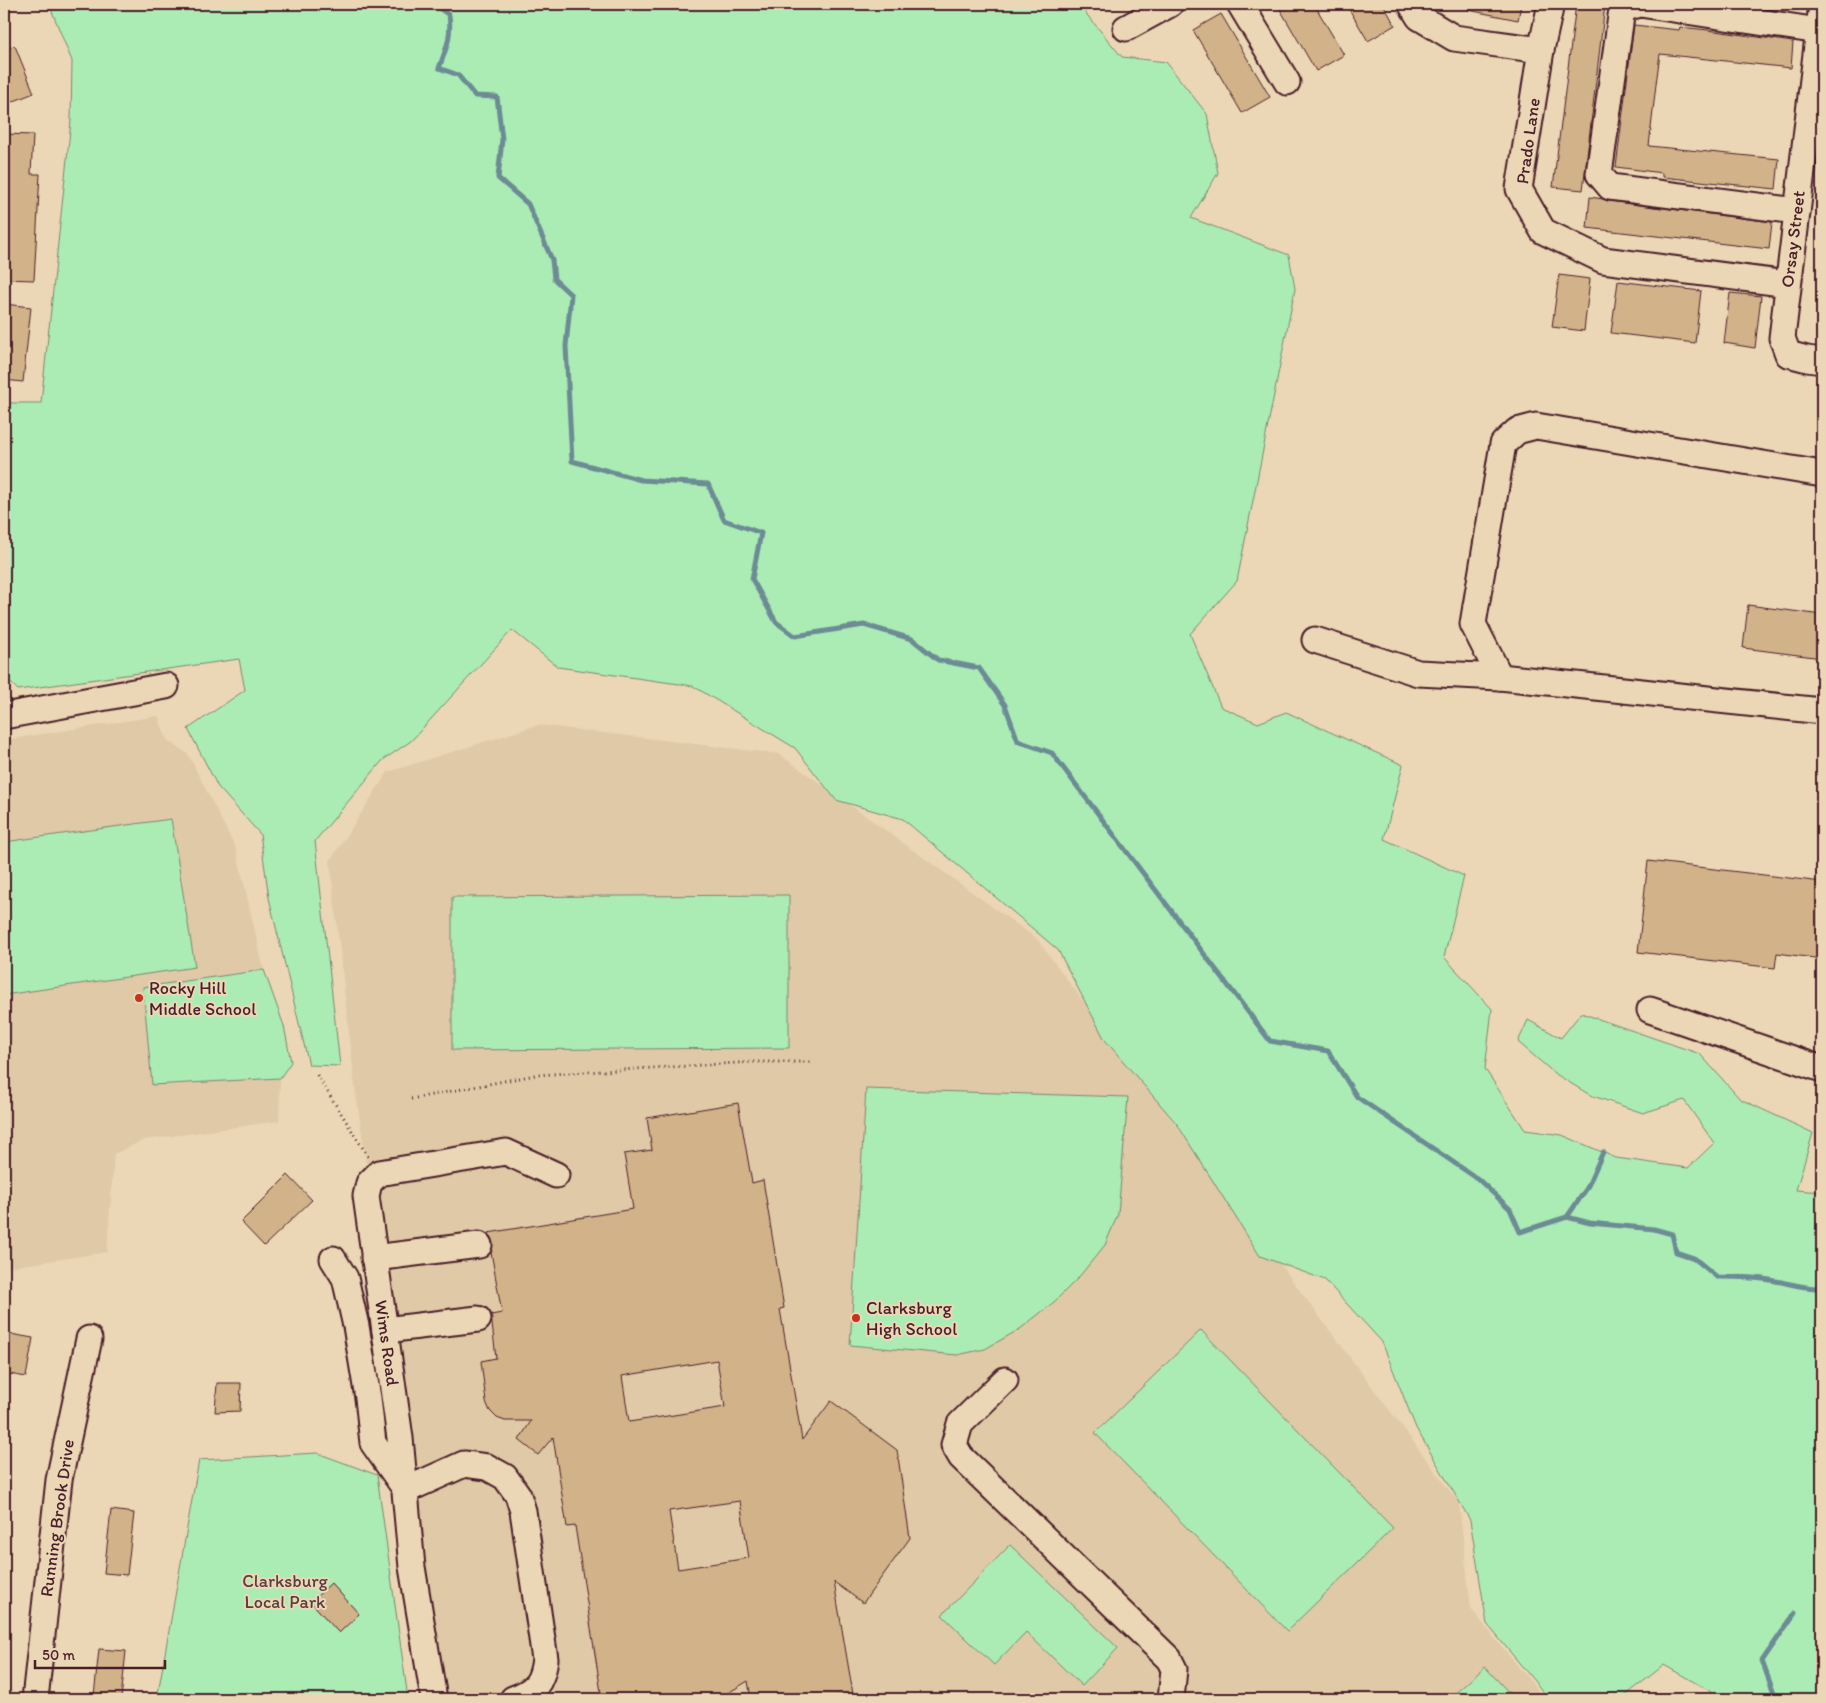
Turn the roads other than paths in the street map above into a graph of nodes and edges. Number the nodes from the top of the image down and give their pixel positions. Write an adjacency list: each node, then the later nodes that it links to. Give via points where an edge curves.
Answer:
1 (1170, 4): 6 (street)
2 (1240, 4): 9 (street)
3 (1411, 4): 8 (street, via 1419,17 1454,38)
4 (1552, 4): 8 (street, Prado Lane)
5 (1822, 4): 7 (street, Orsay Street)
6 (1126, 28)
7 (1819, 31): 10 (street, Orsay Street); 11 (street, via 1640,4 1622,9 1599,174 1610,187)
8 (1541, 50): 12 (street, Prado Lane, via 1519,188 1543,231 1603,260)
9 (1287, 82)
10 (1815, 121): 11 (street, Orsay Street)
11 (1797, 211): 12 (street, Orsay Street)
12 (1788, 284): 13 (street, Orsay Street, via 1782,338 1788,354)
13 (1822, 361)
14 (1822, 474): 16 (street, via 1536,426 1518,431 1503,444 1473,624)
15 (1315, 640): 16 (street, via 1418,673)
16 (1500, 677): 18 (street)
17 (166, 686): 19 (street)
18 (1822, 711)
19 (4, 716)
20 (1650, 1010): 21 (street)
21 (1822, 1069)
22 (556, 1175): 24 (street, Wims Road, via 506,1152 379,1173 369,1183 366,1196)
23 (479, 1245): 24 (street)
24 (374, 1258): 27 (street, Wims Road)
25 (333, 1259): 30 (street, via 345,1278 356,1326 373,1443)
26 (478, 1319): 27 (street)
27 (385, 1330): 30 (street, Wims Road)
28 (89, 1338): 31 (street, Running Brook Drive, via 59,1480)
29 (1006, 1380): 34 (street, via 960,1424 954,1445 961,1457 1169,1659 1174,1669)
30 (406, 1490): 32 (street, Wims Road, via 412,1567); 33 (street, via 464,1464 487,1467 505,1478 518,1495 545,1659 543,1675 536,1685 525,1695)
31 (35, 1699)
32 (434, 1699)
33 (513, 1699)
34 (1171, 1699)

